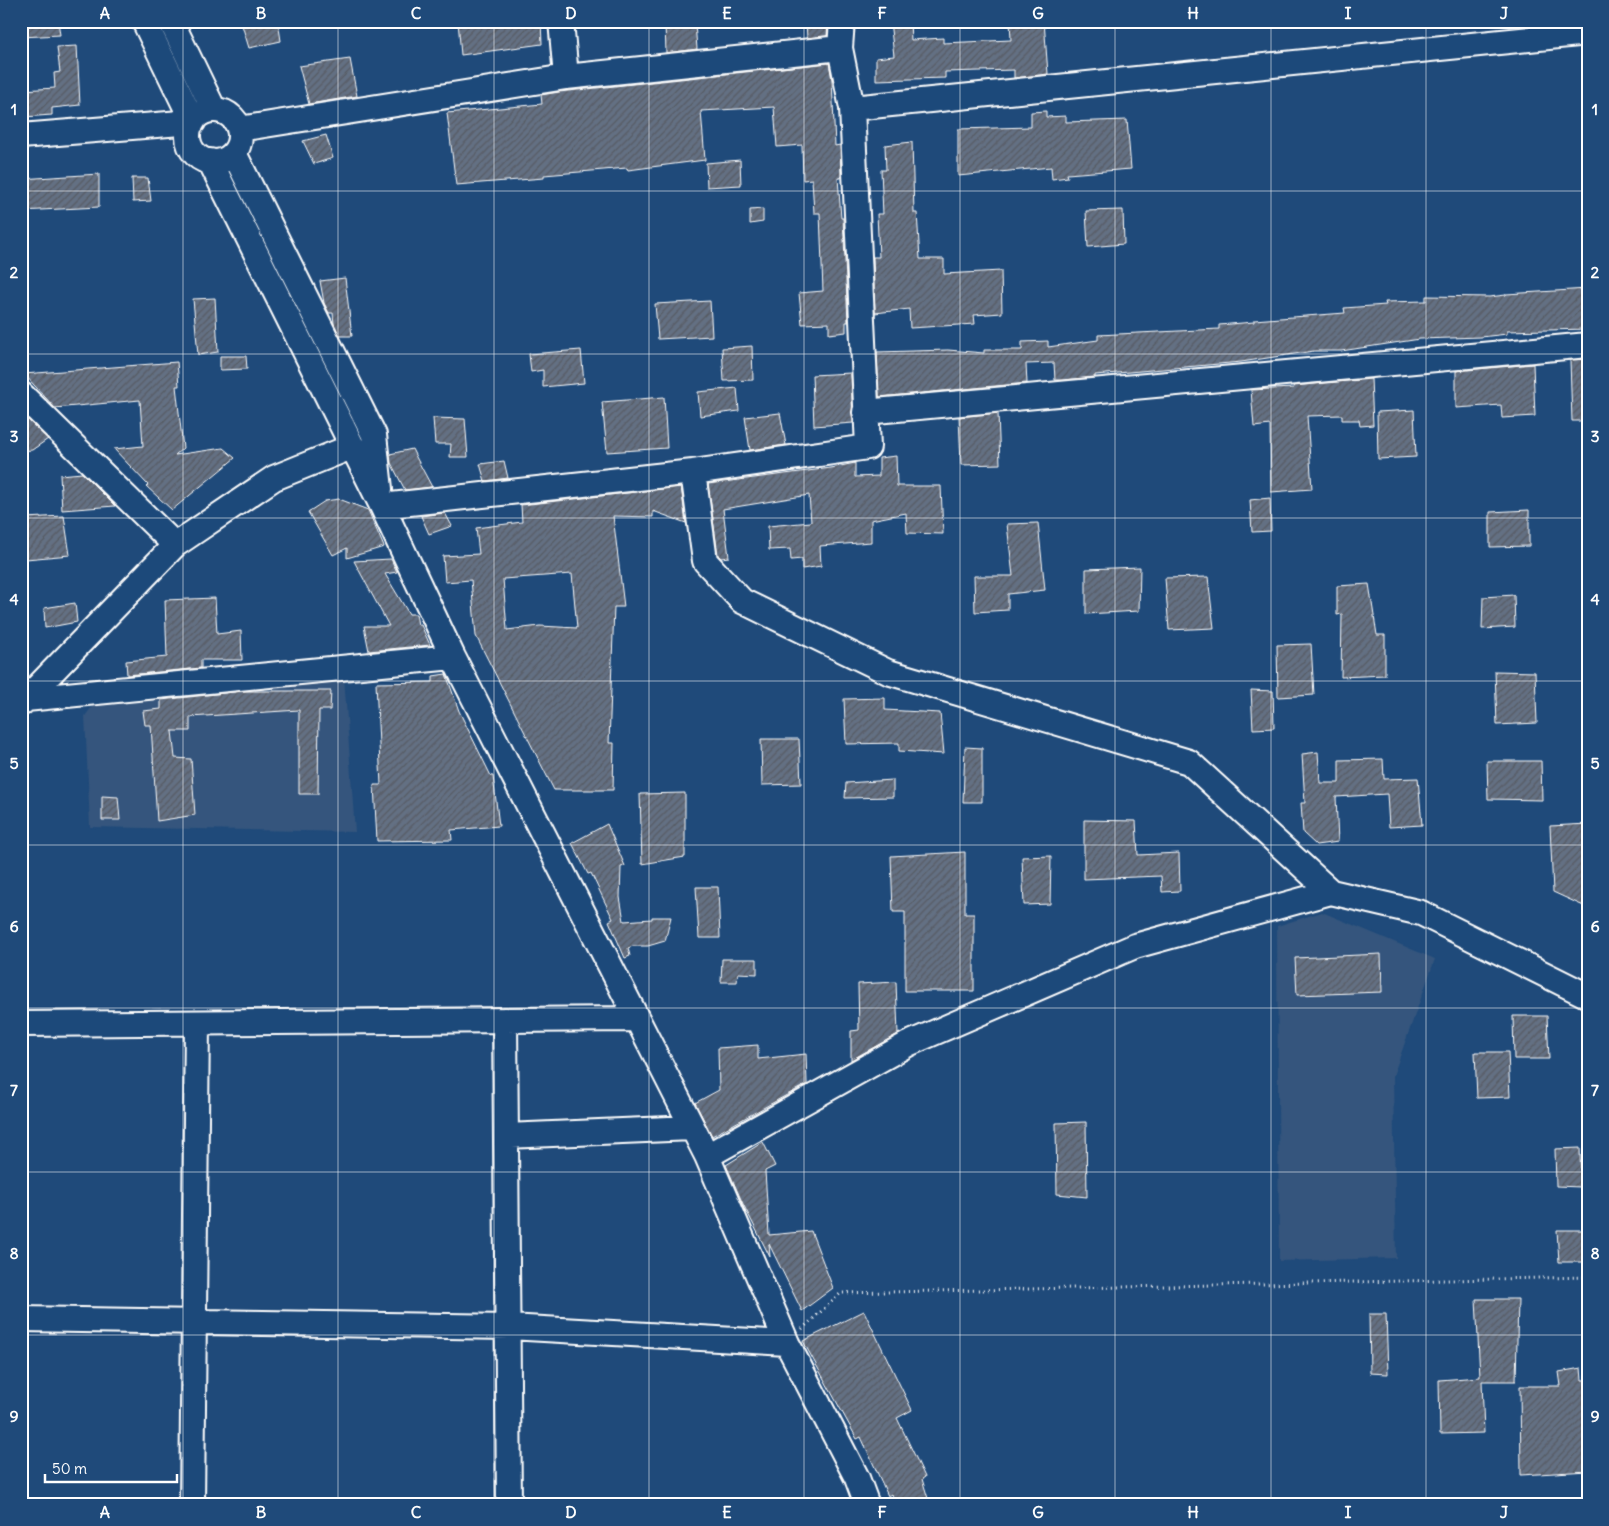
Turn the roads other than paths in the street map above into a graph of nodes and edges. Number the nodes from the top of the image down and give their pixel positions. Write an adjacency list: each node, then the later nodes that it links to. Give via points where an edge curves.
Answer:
1 (144, 21): 10 (street)
2 (171, 21): 9 (street)
3 (561, 21): 7 (street)
4 (842, 21): 6 (street)
5 (1588, 33): 8 (street)
6 (840, 48): 7 (street); 8 (street)
7 (566, 77): 11 (street)
8 (852, 108): 17 (street)
9 (214, 110): 10 (street, via 198,116); 11 (street, via 229,115)
10 (193, 122): 12 (street); 14 (street, via 188,138 190,146 202,159)
11 (239, 128): 13 (street, via 240,136)
12 (21, 136)
13 (234, 153): 14 (street, via 219,161); 20 (street, via 374,435)
14 (210, 161): 18 (street)
15 (1588, 345): 17 (street)
16 (21, 394): 21 (street)
17 (866, 412): 19 (street, via 868,447)
18 (352, 447): 20 (street); 21 (street, via 274,478)
19 (693, 472): 20 (street); 24 (street, via 705,561 742,601 888,672 1189,762)
20 (382, 506): 22 (street)
21 (175, 545): 23 (street)
22 (453, 657): 23 (street); 26 (street)
23 (24, 702)
24 (1332, 892): 25 (street, via 1421,913); 32 (street, via 1135,946 908,1044)
25 (1588, 996)
26 (637, 1019): 27 (street); 30 (street)
27 (505, 1020): 28 (street); 31 (street)
28 (197, 1023): 29 (street); 34 (street)
29 (21, 1024)
30 (692, 1128): 31 (street); 32 (street)
31 (506, 1136): 35 (street)
32 (706, 1156): 36 (street)
33 (21, 1319): 34 (street)
34 (196, 1322): 35 (street); 37 (street)
35 (509, 1327): 36 (street); 38 (street)
36 (787, 1343): 39 (street, via 857,1478)
37 (192, 1505)
38 (509, 1505)
39 (866, 1505)

